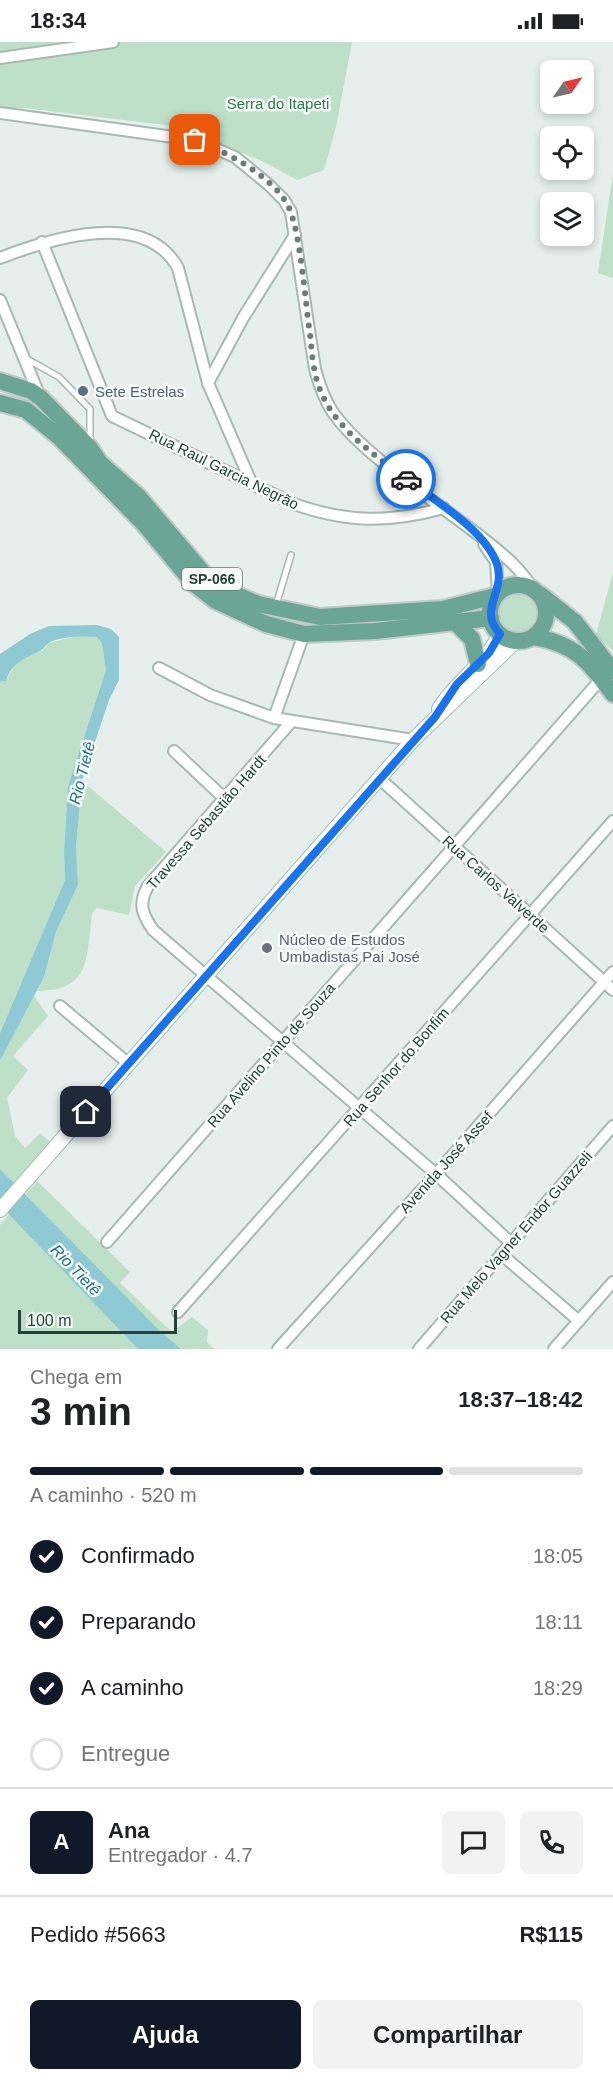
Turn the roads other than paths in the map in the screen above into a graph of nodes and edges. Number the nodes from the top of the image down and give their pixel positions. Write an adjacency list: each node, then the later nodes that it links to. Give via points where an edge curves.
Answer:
1 (112, 42): 2 (street)
2 (0, 58)
3 (0, 113): 4 (street, via 195,140 216,148 235,157 284,200)
4 (296, 235): 10 (street, via 243,318); 15 (street, via 321,392 346,430)
5 (42, 242): 6 (street); 10 (street, via 89,234 118,234 168,252 178,268); 14 (street, Rua Raul Garcia Negrão, via 112,416)
6 (0, 258)
7 (0, 300): 8 (street)
8 (22, 357): 11 (street); 13 (lane, via 59,377 90,409)
9 (0, 381): 11 (main road, SP-066)
10 (208, 383): 14 (street)
11 (41, 398): 13 (main road, SP-066)
12 (0, 403): 23 (main road, SP-066, via 26,410 59,437 144,524 194,584 216,602 266,624)
13 (90, 448): 20 (main road, SP-066, via 100,463 138,496 206,575 230,592)
14 (251, 482): 15 (street, Rua Raul Garcia Negrão, via 294,504 336,517 380,521)
15 (444, 508): 16 (street)
16 (477, 534): 18 (street, via 518,568); 19 (street, via 496,562)
17 (291, 555): 20 (lane)
18 (537, 592): 19 (main road, via 514,584); 25 (main road, via 547,613); 29 (main road, via 575,622)
19 (497, 594): 20 (main road, SP-066, via 453,607 397,614 320,617); 21 (main road)
20 (275, 608)
21 (490, 618): 22 (main road, SP-066); 24 (main road)
22 (455, 622): 23 (main road, SP-066); 27 (main road, via 472,639)
23 (304, 634): 32 (street)
24 (500, 634): 26 (main road); 27 (main road)
25 (534, 637): 26 (main road); 29 (main road, via 569,646)
26 (516, 641): 31 (main road)
27 (478, 664): 31 (main road, via 457,684)
28 (159, 668): 32 (street, via 210,695)
29 (607, 675): 30 (main road); 39 (street, Rua Avelino Pinto de Souza)
30 (613, 694)
31 (435, 717): 34 (main road)
32 (274, 718): 33 (street)
33 (291, 722): 34 (street); 37 (street, Travessa Sebastião Hardt)
34 (413, 740): 36 (main road)
35 (174, 751): 37 (street)
36 (379, 778): 39 (street, Rua Carlos Valverde); 42 (main road)
37 (225, 799): 42 (street, Travessa Sebastião Hardt, via 148,886 142,898 141,908 153,930)
38 (613, 821): 40 (street, Rua Senhor do Bonfim)
39 (455, 847): 40 (street, Rua Carlos Valverde); 45 (street, Rua Avelino Pinto de Souza)
40 (531, 914): 43 (street, Rua Carlos Valverde); 47 (street, Rua Senhor do Bonfim)
41 (613, 972): 43 (street, Avenida José Assef)
42 (205, 976): 45 (street); 46 (main road)
43 (609, 986): 49 (street, Avenida José Assef)
44 (60, 1006): 46 (street)
45 (282, 1043): 47 (street); 51 (street, Rua Avelino Pinto de Souza)
46 (129, 1064): 50 (main road)
47 (360, 1109): 49 (street); 55 (street, Rua Senhor do Bonfim)
48 (613, 1126): 52 (street, Rua Melo Vagner Endor Guazzeli)
49 (436, 1174): 52 (street); 57 (street, Avenida José Assef)
50 (0, 1210)
51 (107, 1242)
52 (510, 1242): 53 (street, Rua Melo Vagner Endor Guazzeli)
53 (501, 1254): 56 (street); 58 (street, Rua Melo Vagner Endor Guazzeli)
54 (613, 1282): 56 (street)
55 (178, 1312)
56 (579, 1321): 59 (street)
57 (278, 1349)
58 (419, 1349)
59 (554, 1349)

